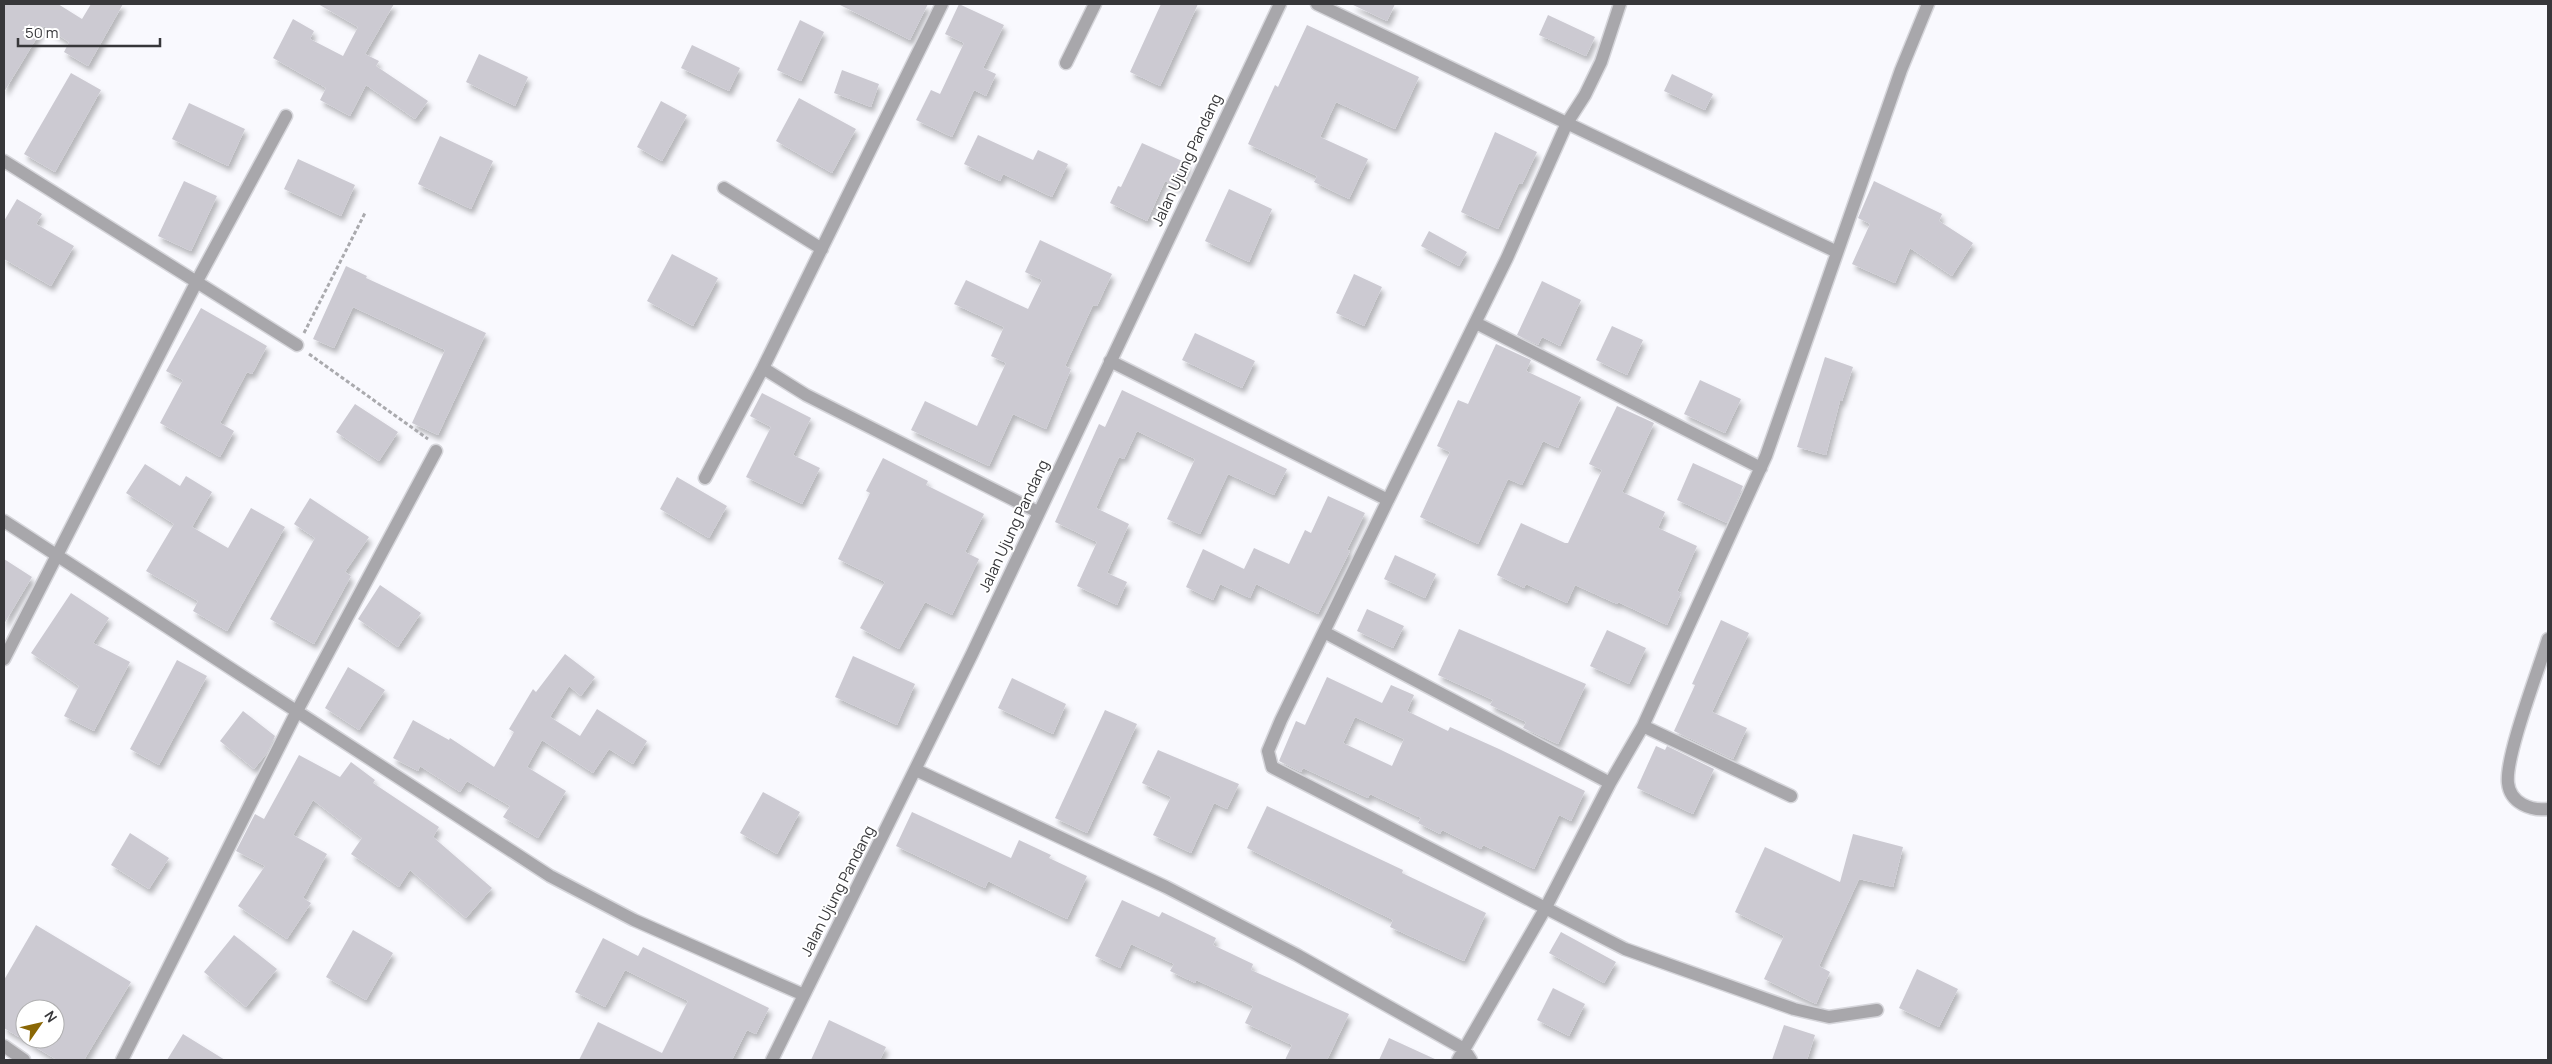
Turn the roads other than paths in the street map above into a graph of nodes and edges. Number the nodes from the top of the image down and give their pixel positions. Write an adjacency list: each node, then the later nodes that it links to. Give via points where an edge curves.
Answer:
1 (942, 4): 12 (street)
2 (1095, 4): 7 (street)
3 (1280, 4): 17 (street, Jalan Ujung Pandang)
4 (1316, 4): 9 (street)
5 (1620, 4): 9 (street, via 1601,62 1585,95)
6 (1928, 4): 13 (street, via 1901,70)
7 (1066, 63)
8 (286, 116): 14 (street)
9 (1566, 123): 13 (street); 15 (street)
10 (4, 161): 14 (street)
11 (724, 188): 12 (street)
12 (822, 249): 18 (street)
13 (1837, 252): 20 (street)
14 (196, 281): 16 (street); 25 (street)
15 (1476, 323): 20 (street); 22 (street)
16 (297, 345)
17 (1110, 361): 22 (street); 23 (street, Jalan Ujung Pandang)
18 (763, 368): 21 (street); 23 (street, via 806,395)
19 (436, 451): 29 (street)
20 (1760, 468): 30 (street)
21 (705, 478)
22 (1388, 500): 26 (street)
23 (1038, 512): 31 (street, Jalan Ujung Pandang)
24 (4, 521): 25 (street)
25 (56, 556): 28 (street); 29 (street)
26 (1324, 632): 32 (street); 35 (street, via 1268,751 1272,767)
27 (2548, 639): 34 (street, via 2518,734 2508,782 2519,802 2530,809)
28 (4, 658)
29 (297, 711): 36 (street, via 571,888 634,920); 41 (street)
30 (1643, 726): 32 (street); 33 (street)
31 (916, 770): 36 (street, Jalan Ujung Pandang); 39 (street, via 1166,887 1274,943)
32 (1610, 784): 35 (street)
33 (1791, 796)
34 (2548, 809)
35 (1545, 909): 37 (street, via 1632,952 1794,1009 1829,1017); 39 (street)
36 (804, 995): 42 (street, Jalan Ujung Pandang)
37 (1877, 1010)
38 (4, 1046): 40 (street)
39 (1464, 1056)
40 (24, 1060)
41 (122, 1060)
42 (772, 1060)

